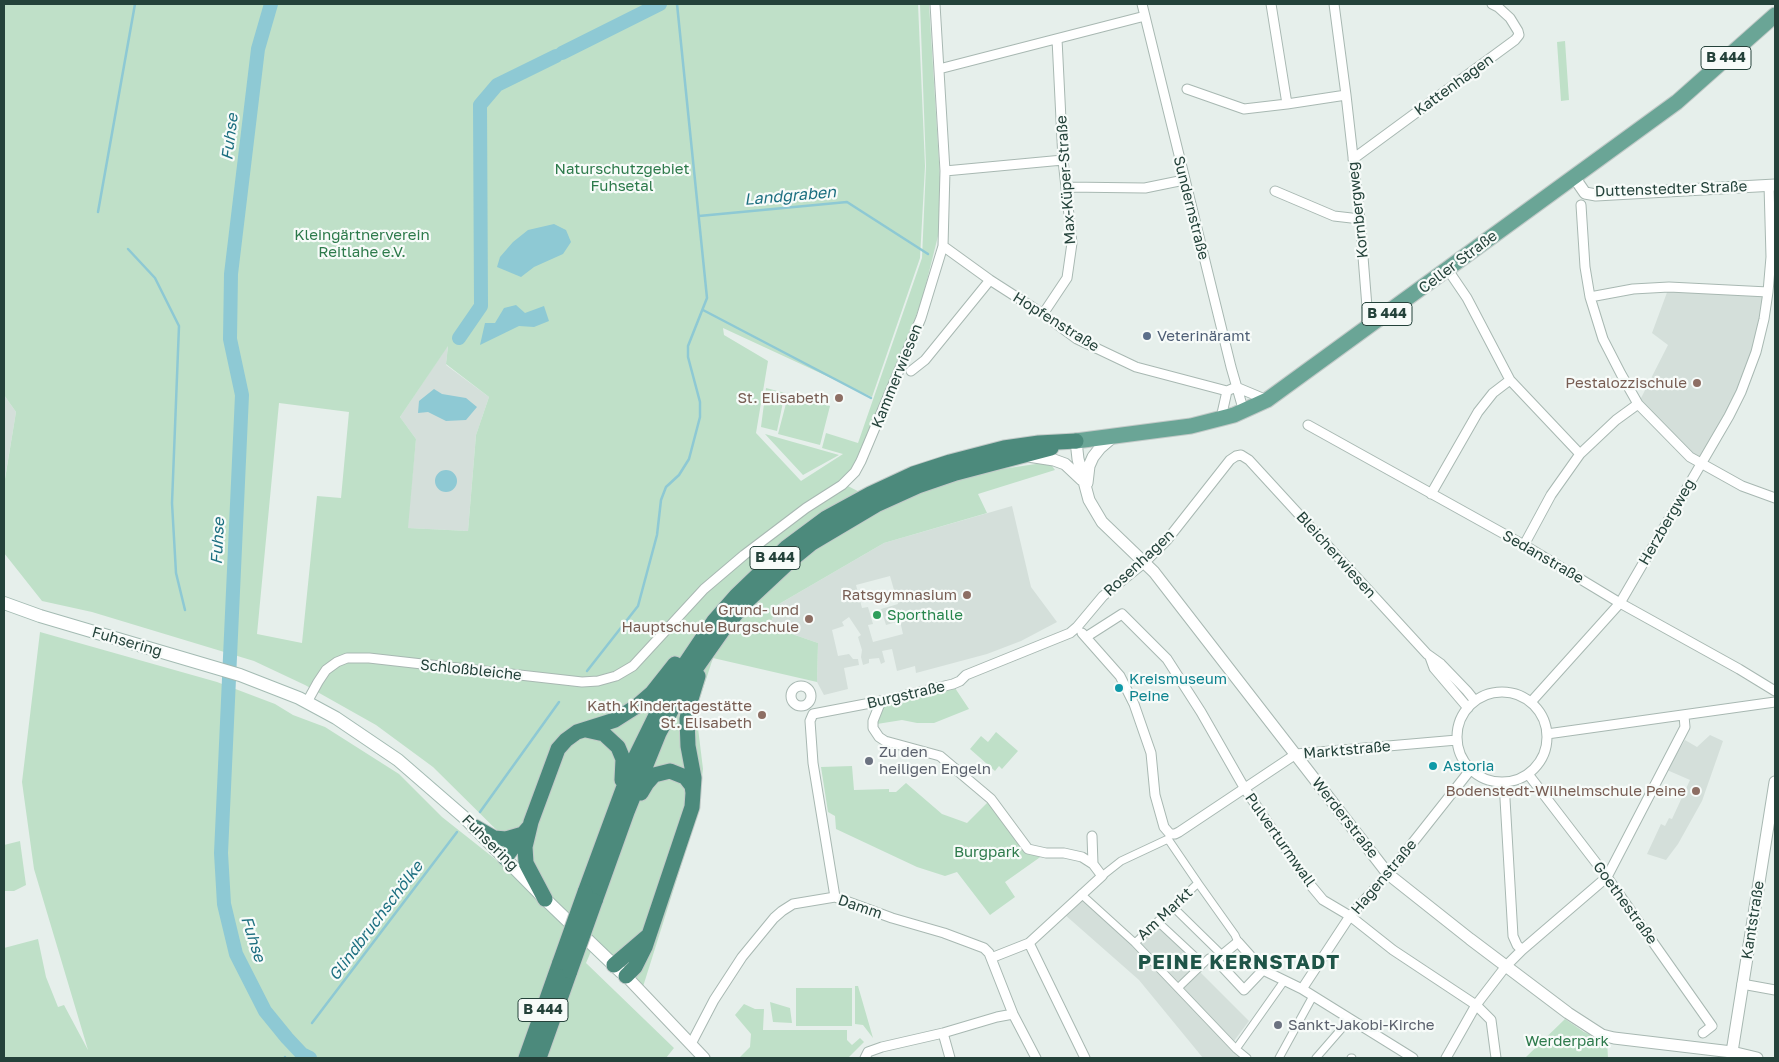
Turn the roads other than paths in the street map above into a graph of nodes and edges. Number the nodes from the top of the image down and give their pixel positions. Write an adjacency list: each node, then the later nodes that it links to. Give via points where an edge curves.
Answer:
1 (935, 4): 9 (street, Kammerwiesen)
2 (1142, 4): 7 (street, Sundernstraße)
3 (1271, 4): 12 (street)
4 (1334, 4): 11 (street, Kornbergweg)
5 (1492, 4): 13 (street, Kattenhagen, via 1510,18 1519,35 1515,40)
6 (1775, 15): 16 (main road, Celler Straße / B 444, via 1677,102)
7 (1145, 16): 8 (street); 17 (street, Sundernstraße)
8 (1057, 39): 9 (street); 14 (street, Max-Küper-Straße)
9 (939, 68): 15 (street, Kammerwiesen)
10 (1187, 89): 12 (street, via 1244,108)
11 (1346, 95): 12 (street); 13 (street, Kornbergweg)
12 (1287, 104)
13 (1353, 159): 22 (street, Kornbergweg)
14 (1064, 160): 15 (street); 19 (street, Max-Küper-Straße)
15 (945, 171): 23 (street, Kammerwiesen)
16 (1574, 177): 18 (street, Duttenstedter Straße, via 1585,193 1596,195); 24 (main road, Celler Straße / B 444)
17 (1184, 180): 19 (street, via 1145,188); 32 (street, Sundernstraße)
18 (1772, 185): 26 (street)
19 (1068, 187): 28 (street, Max-Küper-Straße, via 1072,243 1067,278)
20 (1275, 191): 22 (street, via 1334,216)
21 (1581, 205): 27 (street, Herzbergweg)
22 (1360, 219): 29 (street, Kornbergweg, via 1367,307)
23 (943, 246): 25 (street, Hopfenstraße); 56 (street, Kammerwiesen, via 921,318 855,472 842,485 744,554 704,590)
24 (1448, 270): 29 (main road, Celler Straße / B 444); 31 (street, via 1467,298)
25 (990, 280): 28 (street, Hopfenstraße); 30 (street, Kammerwiesen, via 924,360)
26 (1768, 292): 27 (street, via 1669,287 1633,289); 44 (street, via 1764,319 1748,374)
27 (1590, 297): 35 (street, Herzbergweg, via 1603,339)
28 (1043, 314): 33 (street, Hopfenstraße, via 1077,339 1136,368)
29 (1375, 323): 34 (main road, Celler Straße / B 444)
30 (911, 371)
31 (1510, 380): 41 (street); 46 (street, via 1493,393 1478,412)
32 (1236, 387): 33 (street); 34 (street); 36 (street, Sundernstraße)
33 (1227, 391): 37 (street)
34 (1267, 400): 36 (main road, Celler Straße / B 444)
35 (1638, 404): 41 (street); 44 (street, Herzbergweg, via 1690,457)
36 (1244, 412): 37 (main road, Celler Straße / B 444)
37 (1221, 418): 39 (main road, Celler Straße / B 444, via 1178,428)
38 (1308, 425): 46 (street, Sedanstraße)
39 (1115, 435): 40 (main road, Celler Straße / B 444); 45 (street, via 1093,457)
40 (1076, 441): 43 (highway, B 444); 45 (street, Werderstraße); 55 (highway, B 444, via 986,451 913,474 826,518 787,547 736,596)
41 (1580, 454): 48 (street)
42 (1241, 455): 49 (street, Rosenhagen, via 1230,460 1167,540); 63 (street, Bleicherwiesen, via 1430,657 1467,691)
43 (1026, 456): 45 (street, via 1065,464); 55 (highway, B 444, via 918,486 845,522 790,561)
44 (1700, 463): 47 (street, via 1742,486); 50 (street, Herzbergweg)
45 (1085, 485): 49 (street, Werderstraße, via 1094,511 1102,522)
46 (1431, 494): 48 (street, Sedanstraße)
47 (1775, 498)
48 (1524, 545): 50 (street, Sedanstraße)
49 (1144, 562): 52 (street, Rosenhagen, via 1103,596); 69 (street, Werderstraße)
50 (1620, 602): 57 (street, Sedanstraße); 60 (street)
51 (4, 603): 59 (main road, Fuhsering, via 214,666)
52 (1077, 628): 53 (street); 54 (street, Rosenhagen)
53 (1086, 637): 74 (street, Pulverturmwall, via 1122,614 1167,659); 74 (street, Marktstraße, via 1120,676 1134,704 1151,753 1164,827 1170,834 1179,832)
54 (1051, 641): 58 (street, Burgstraße, via 966,675 953,684)
55 (703, 647): 66 (highway, via 686,649 638,706 615,720); 75 (highway, B 444, via 662,702); 76 (highway, via 687,720); 77 (highway, B 444, via 660,733)
56 (648, 652): 59 (street, Schloßbleiche, via 616,676 582,682 347,658 326,670)
57 (1775, 692)
58 (881, 701): 65 (street, Burgstraße); 82 (street, via 873,728 879,737 940,756 991,799 1028,849 1082,857)
59 (307, 702): 78 (main road, Fuhsering, via 398,760)
60 (1531, 702): 63 (street, via 1507,692 1496,692); 67 (street, via 1542,716)
61 (1775, 702): 64 (street)
62 (808, 704): 65 (street)
63 (1471, 704): 68 (street, via 1460,723)
64 (1684, 716): 67 (street); 85 (street, via 1685,727)
65 (812, 718): 89 (street, via 813,763)
66 (577, 732): 75 (highway, via 599,732 618,747 624,766); 79 (highway, via 555,755)
67 (1548, 734): 71 (street, via 1543,757)
68 (1457, 740): 69 (street, Marktstraße); 70 (street)
69 (1296, 754): 74 (street, Marktstraße); 83 (street, Werderstraße)
70 (1471, 769): 72 (street, via 1486,779); 83 (street, Hagenstraße)
71 (1528, 774): 72 (street); 85 (street, Goethestraße)
72 (1504, 782): 98 (street, via 1513,936)
73 (1775, 782): 108 (street, Kantstraße)
74 (1245, 789): 92 (street, Pulverturmwall, via 1308,882 1323,900)
75 (620, 794): 88 (highway, B 444)
76 (694, 797): 77 (highway, via 692,786 685,777 664,771 650,778); 94 (highway)
77 (627, 812): 88 (highway, B 444)
78 (474, 827): 79 (highway, via 500,839); 81 (main road, Fuhsering)
79 (526, 836): 81 (highway, via 514,857); 90 (highway, via 526,864)
80 (1092, 836): 82 (street)
81 (505, 858): 90 (main road, Fuhsering)
82 (1093, 864): 84 (street)
83 (1388, 874): 92 (street, Hagenstraße); 104 (street, Werderstraße)
84 (1102, 876): 86 (street, Am Markt, via 1121,862 1168,839); 87 (street, Am Markt)
85 (1608, 877): 98 (street); 117 (street, Goethestraße, via 1712,1026)
86 (1198, 883): 91 (street, Am Markt); 95 (street)
87 (1081, 894): 96 (street); 97 (street, Am Markt)
88 (590, 897): 103 (highway, B 444, bridge)
89 (835, 897): 99 (street, Damm, via 977,945 984,948); 118 (street, Damm, via 796,904 782,911 742,957)
90 (545, 900): 102 (main road, Fuhsering)
91 (1173, 906): 93 (street, Am Markt); 100 (street)
92 (1350, 916): 110 (street, Hagenstraße); 113 (street, Pulverturmwall, via 1393,950)
93 (1158, 922): 97 (street, Am Markt); 101 (street)
94 (649, 935): 102 (highway); 106 (highway, via 641,957)
95 (1238, 942): 100 (street); 105 (street)
96 (1029, 943): 99 (street); 127 (street)
97 (1134, 943): 109 (street)
98 (1522, 950): 104 (street)
99 (991, 958): 114 (street)
100 (1219, 958): 101 (street, via 1209,958); 105 (street, via 1244,990)
101 (1202, 963): 109 (street)
102 (614, 964): 106 (main road, Fuhsering)
103 (565, 966): 121 (highway, B 444); 122 (highway, B 444)
104 (1506, 966): 113 (street); 120 (street, Werderstraße, via 1602,1035)
105 (1263, 970): 107 (street)
106 (626, 976): 118 (street, Fuhsering)
107 (1284, 981): 110 (street); 119 (street)
108 (1742, 984): 111 (street); 120 (street, Kantstraße)
109 (1178, 988): 119 (street)
110 (1302, 989): 112 (street)
111 (1775, 990)
112 (1313, 996): 115 (street); 129 (street)
113 (1476, 1005): 132 (street); 133 (street, Pulverturmwall, via 1491,1020)
114 (1013, 1014): 116 (street); 126 (street)
115 (1350, 1019): 130 (street); 131 (street)
116 (943, 1033): 124 (street, via 882,1047 868,1052); 125 (street)
117 (1703, 1033)
118 (693, 1040): 123 (street, Fuhsering)
119 (1236, 1049): 128 (street)
120 (1732, 1055): 134 (street, Werderstraße)
121 (526, 1058)
122 (538, 1058)
123 (704, 1058)
124 (865, 1058)
125 (950, 1058)
126 (1036, 1058)
127 (1084, 1058)
128 (1247, 1058)
129 (1279, 1058)
130 (1316, 1058)
131 (1413, 1058)
132 (1446, 1058)
133 (1496, 1058)
134 (1757, 1058)

